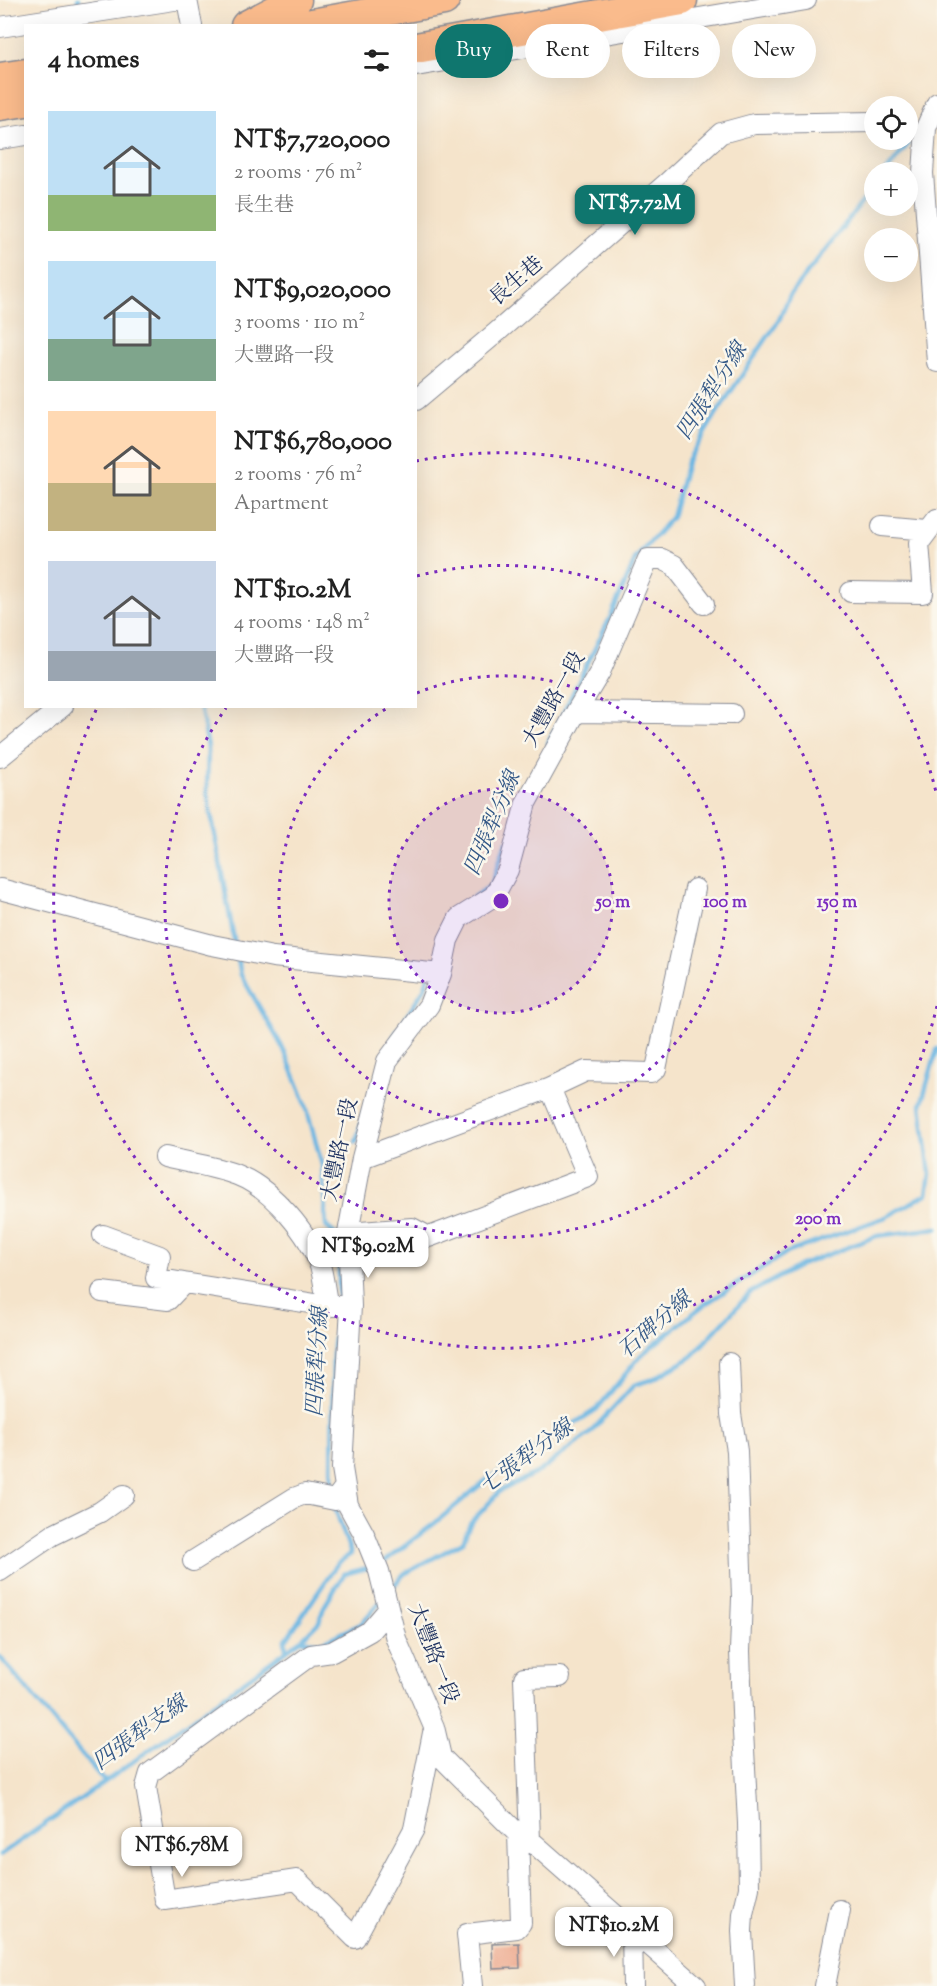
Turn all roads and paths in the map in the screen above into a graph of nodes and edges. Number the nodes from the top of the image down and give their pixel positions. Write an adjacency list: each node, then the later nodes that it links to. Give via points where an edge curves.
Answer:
1 (174, 0): 8 (street)
2 (187, 0): 9 (street)
3 (296, 0): 10 (highway)
4 (444, 0): 11 (highway)
5 (584, 0): 13 (highway)
6 (682, 0): 14 (highway)
7 (806, 0): 15 (street)
8 (69, 14): 12 (street)
9 (192, 24)
10 (250, 24)
11 (312, 24)
12 (0, 27)
13 (417, 30)
14 (417, 48)
15 (417, 66)
16 (24, 74): 17 (highway)
17 (0, 78)
18 (24, 101): 20 (highway)
19 (937, 104): 22 (street)
20 (0, 105)
21 (864, 122): 26 (street, 長生巷, via 754,124 721,133)
22 (923, 127): 25 (street)
23 (24, 135): 24 (street)
24 (0, 139)
25 (937, 362)
26 (417, 399)
27 (934, 522): 28 (street); 29 (street, via 919,543 923,593)
28 (882, 526)
29 (851, 592)
30 (704, 604): 32 (street, 大豐路一段, via 674,564 648,559 600,672)
31 (61, 708): 34 (street)
32 (576, 712): 33 (street); 37 (street, 大豐路一段, via 526,803 508,870 494,896 459,918 448,940)
33 (732, 714)
34 (0, 757)
35 (0, 889): 37 (street, via 212,945 273,957)
36 (696, 889): 38 (street, via 656,1069 651,1073 586,1071)
37 (441, 974): 40 (street, 大豐路一段, via 429,1005 387,1061)
38 (550, 1088): 40 (street); 41 (street, via 588,1177 429,1237 412,1228)
39 (165, 1157): 45 (street, via 237,1175 261,1188 307,1240 321,1269)
40 (362, 1158): 41 (street, 大豐路一段)
41 (348, 1233): 46 (street, 大豐路一段)
42 (103, 1235): 43 (street, via 160,1256 156,1278)
43 (184, 1283): 44 (street, via 168,1300); 45 (street)
44 (102, 1292)
45 (328, 1306): 46 (street)
46 (351, 1306): 48 (street, 大豐路一段)
47 (729, 1363): 61 (street, via 737,1451 748,1823 749,1888 742,1931)
48 (344, 1488): 50 (street, via 335,1500 305,1494 294,1498); 52 (street, 大豐路一段, via 379,1571)
49 (124, 1495): 51 (street, via 100,1512 52,1535)
50 (193, 1561)
51 (0, 1571)
52 (388, 1610): 54 (street, 大豐路一段, via 396,1639); 54 (street, via 370,1631 332,1652 311,1656 150,1773 146,1787 165,1900 297,1880 356,1938 414,1829)
53 (560, 1677): 55 (street, via 524,1678)
54 (434, 1727): 55 (street, 大豐路一段, via 441,1757)
55 (524, 1837): 57 (street, 大豐路一段); 58 (street, via 521,1923 517,1928 467,1934)
56 (840, 1910): 62 (street)
57 (632, 1930): 59 (street); 60 (street, 大豐路一段)
58 (472, 1986)
59 (633, 1986)
60 (696, 1986)
61 (745, 1986)
62 (825, 1986)

